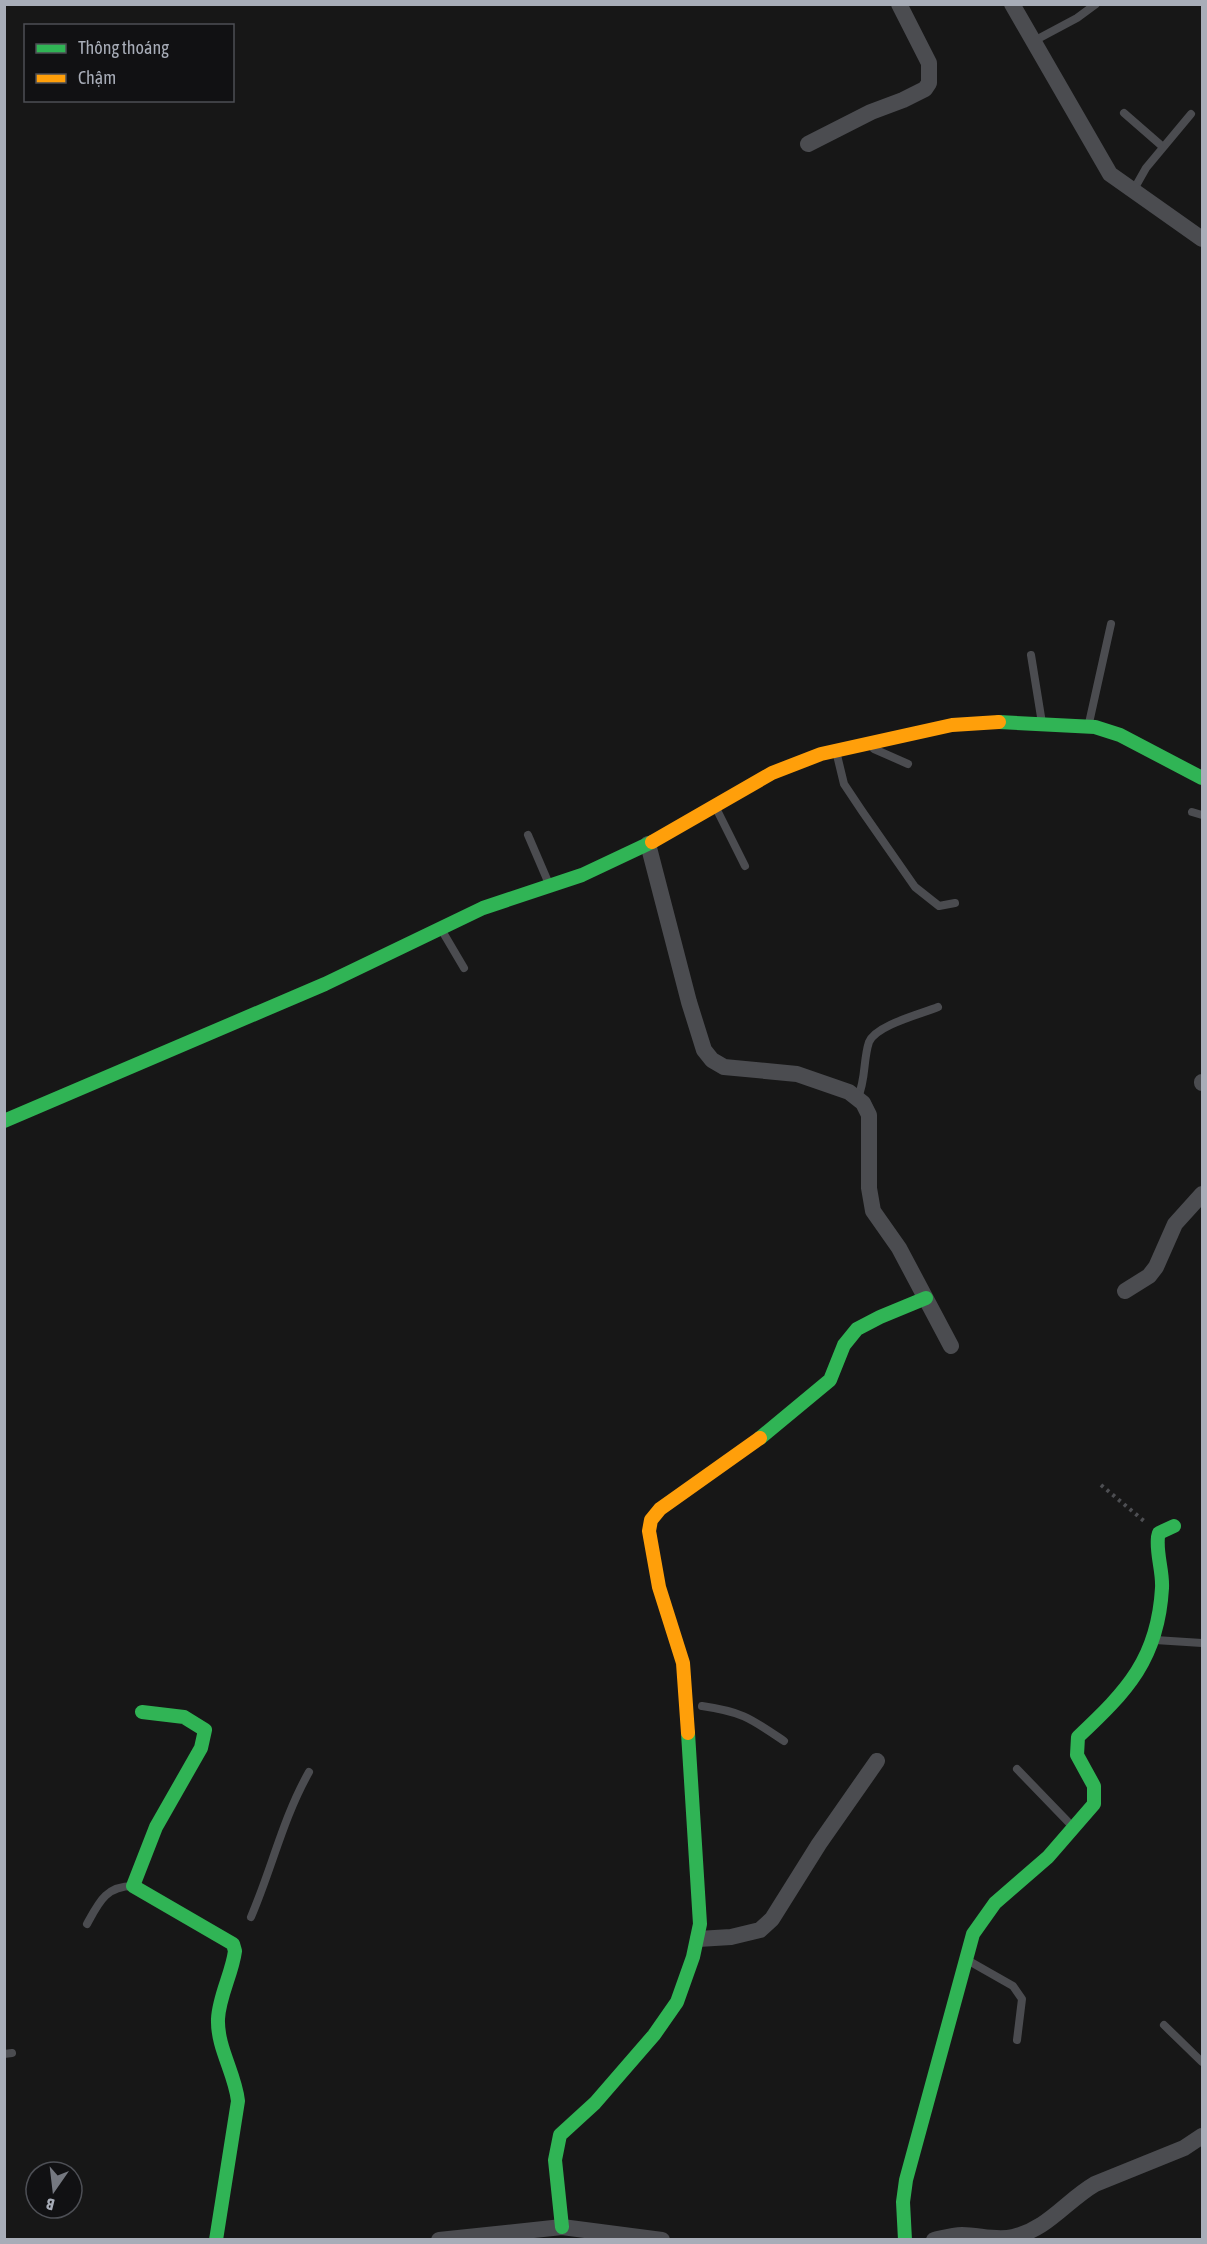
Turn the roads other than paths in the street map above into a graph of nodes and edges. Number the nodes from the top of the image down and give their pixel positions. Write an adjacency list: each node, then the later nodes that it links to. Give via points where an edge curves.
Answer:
1 (899, 4): 7 (street, via 929,63 929,83 925,89)
2 (1011, 4): 4 (street)
3 (1096, 4): 4 (lane)
4 (1032, 42): 9 (street, via 1102,164)
5 (1124, 113): 8 (lane)
6 (1191, 114): 8 (lane)
7 (808, 144)
8 (1163, 147): 9 (lane)
9 (1133, 191): 10 (street)
10 (1203, 239)
11 (1111, 624): 14 (lane)
12 (1031, 655): 13 (lane)
13 (1042, 723): 14 (street); 15 (street, via 977,722)
14 (1089, 726): 18 (street, via 1120,735)
15 (866, 744): 16 (street); 17 (lane)
16 (836, 751): 19 (street, via 772,773); 26 (lane, via 844,784 915,887 939,906)
17 (908, 764)
18 (1203, 778)
19 (715, 805): 23 (street); 24 (lane)
20 (1192, 812): 21 (lane)
21 (1203, 815)
22 (528, 835): 25 (lane)
23 (648, 843): 25 (street, via 582,875); 30 (street, via 704,1050 724,1066 797,1074)
24 (745, 866)
25 (549, 885): 27 (street, via 483,908)
26 (955, 903)
27 (441, 928): 28 (lane); 31 (street, via 325,984)
28 (464, 968)
29 (938, 1008): 30 (lane, via 876,1033 869,1041)
30 (858, 1097): 34 (street, via 869,1115 869,1188 873,1211)
31 (4, 1121)
32 (1203, 1194): 33 (street, via 1175,1224 1149,1276)
33 (1125, 1291)
34 (926, 1298): 35 (street); 39 (street, via 852,1332 832,1379 790,1415 660,1509 651,1520 649,1531 659,1587)
35 (951, 1346)
36 (1174, 1526): 37 (street, via 1160,1533 1157,1541 1161,1598)
37 (1150, 1639): 38 (lane); 45 (street, via 1138,1674 1126,1691 1078,1737 1075,1755 1097,1786 1098,1795)
38 (1203, 1643)
39 (694, 1706): 41 (lane, via 735,1711); 49 (street)
40 (142, 1712): 46 (street, via 180,1715 198,1721 206,1736 156,1827)
41 (784, 1741)
42 (877, 1761): 49 (street, via 772,1919 760,1930)
43 (1017, 1769): 45 (lane)
44 (309, 1772): 47 (lane, via 289,1810)
45 (1074, 1827): 50 (street, via 1040,1864 982,1915)
46 (133, 1886): 48 (lane, via 110,1890); 56 (street, via 238,1946 218,2020 238,2101)
47 (251, 1917)
48 (87, 1924)
49 (698, 1939): 55 (street, via 672,2010 605,2092 557,2140)
50 (966, 1959): 52 (lane, via 1013,1986 1022,1999); 59 (street, via 906,2180)
51 (1164, 2025): 53 (lane)
52 (1017, 2040)
53 (1203, 2062)
54 (1203, 2136): 60 (street, via 1185,2148 1095,2184 1033,2231 1012,2237 961,2235)
55 (562, 2227): 57 (street); 58 (street)
56 (216, 2240)
57 (439, 2240)
58 (662, 2240)
59 (905, 2240)
60 (934, 2240)

